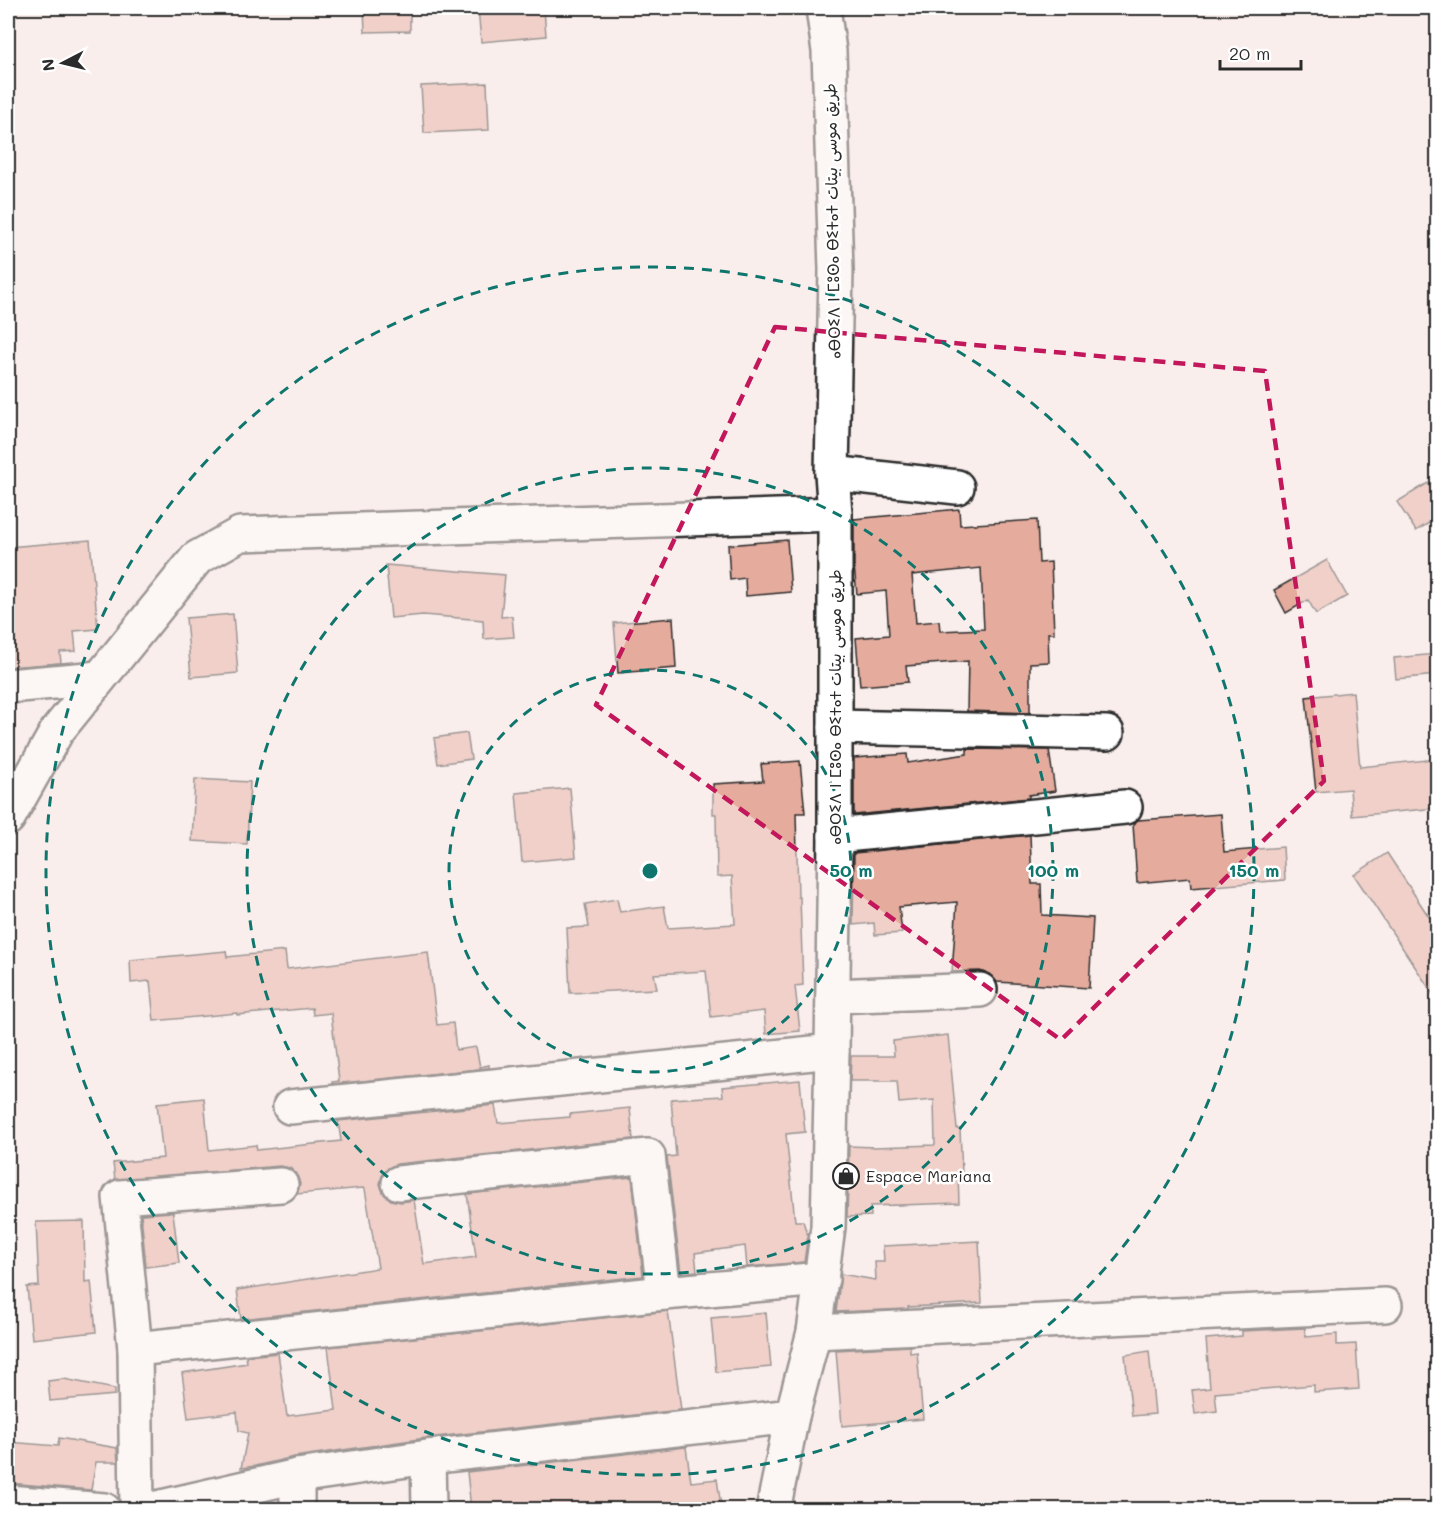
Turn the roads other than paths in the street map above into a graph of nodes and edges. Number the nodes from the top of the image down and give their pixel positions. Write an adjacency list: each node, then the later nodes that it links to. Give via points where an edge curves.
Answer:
1 (823, 8): 2 (street, ⴰⴱⵔⵉⴷ ⵏ ⵎⵓⵙⴰ ⴱⵉⵜⴰⵜ طريق موسى بيتات, via 829,51 836,270)
2 (832, 473): 3 (street); 4 (street, ⴰⴱⵔⵉⴷ ⵏ ⵎⵓⵙⴰ ⴱⵉⵜⴰⵜ طريق موسى بيتات)
3 (957, 487)
4 (835, 514): 5 (street, via 240,534 197,558); 7 (street, ⴰⴱⵔⵉⴷ ⵏ ⵎⵓⵙⴰ ⴱⵉⵜⴰⵜ طريق موسى بيتات)
5 (99, 678): 6 (street); 10 (street, via 57,731)
6 (8, 686)
7 (835, 727): 8 (street); 11 (street, ⴰⴱⵔⵉⴷ ⵏ ⵎⵓⵙⴰ ⴱⵉⵜⴰⵜ طريق موسى بيتات)
8 (1107, 733)
9 (1125, 807): 11 (street)
10 (8, 818)
11 (835, 836): 13 (street, ⴰⴱⵔⵉⴷ ⵏ ⵎⵓⵙⴰ ⴱⵉⵜⴰⵜ طريق موسى بيتات)
12 (980, 990): 13 (street)
13 (833, 996): 14 (street, ⴰⴱⵔⵉⴷ ⵏ ⵎⵓⵙⴰ ⴱⵉⵜⴰⵜ طريق موسى بيتات)
14 (832, 1051): 15 (street); 18 (street, ⴰⴱⵔⵉⴷ ⵏ ⵎⵓⵙⴰ ⴱⵉⵜⴰⵜ طريق موسى بيتات, via 828,1227)
15 (290, 1107)
16 (399, 1183): 19 (street, via 648,1156)
17 (281, 1185): 22 (street, via 120,1197)
18 (822, 1279): 19 (street); 21 (street, ⴰⴱⵔⵉⴷ ⵏ ⵎⵓⵙⴰ ⴱⵉⵜⴰⵜ طريق موسى بيتات)
19 (664, 1293): 22 (street)
20 (1385, 1305): 21 (street)
21 (814, 1332): 23 (street, ⴰⴱⵔⵉⴷ ⵏ ⵎⵓⵙⴰ ⴱⵉⵜⴰⵜ طريق موسى بيتات)
22 (135, 1350): 28 (street)
23 (792, 1416): 24 (street); 32 (street, ⴰⴱⵔⵉⴷ ⵏ ⵎⵓⵙⴰ ⴱⵉⵜⴰⵜ طريق موسى بيتات)
24 (428, 1457): 25 (street); 31 (street)
25 (297, 1476): 29 (street); 30 (street)
26 (8, 1502): 27 (street)
27 (104, 1509)
28 (137, 1509)
29 (148, 1509)
30 (297, 1509)
31 (429, 1509)
32 (768, 1509)

